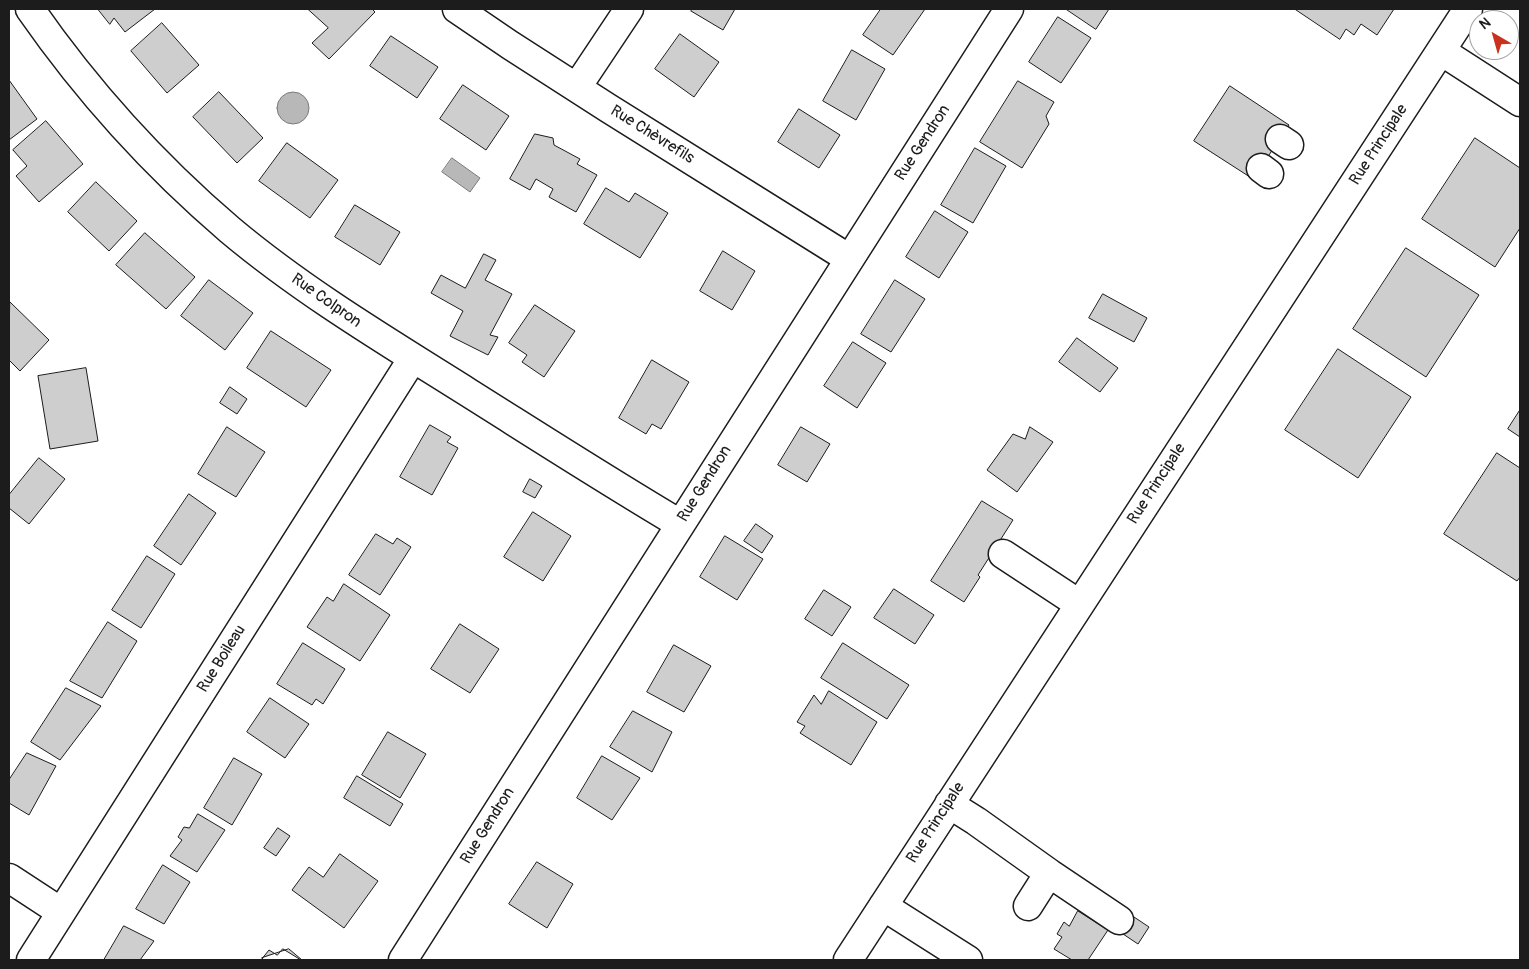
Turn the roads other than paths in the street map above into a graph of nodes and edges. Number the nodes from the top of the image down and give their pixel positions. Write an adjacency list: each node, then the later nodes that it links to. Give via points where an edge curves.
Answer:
1 (30, 9): 10 (street, Rue Colpron, via 100,102 192,196 238,236 315,294)
2 (457, 9): 7 (street, Rue Chèvrefils)
3 (629, 9): 7 (street)
4 (1009, 9): 9 (street, Rue Gendron)
5 (1468, 9): 6 (street, Rue Principale)
6 (1440, 52): 8 (street); 13 (street, Rue Principale)
7 (577, 87): 9 (street, Rue Chèvrefils)
8 (1520, 102)
9 (848, 258): 11 (street, Rue Gendron)
10 (413, 358): 11 (street, Rue Colpron); 19 (street, Rue Boileau)
11 (680, 524): 22 (street, Rue Gendron)
12 (1003, 554): 13 (street)
13 (1078, 604): 14 (street, Rue Principale)
14 (949, 804): 15 (street); 17 (street, Rue Principale)
15 (1049, 873): 18 (street); 20 (street)
16 (9, 878): 19 (street)
17 (883, 906): 23 (street, Rue Principale); 24 (street)
18 (1028, 906)
19 (61, 912): 21 (street, Rue Boileau)
20 (1119, 920)
21 (31, 960)
22 (403, 960)
23 (848, 960)
24 (968, 960)

